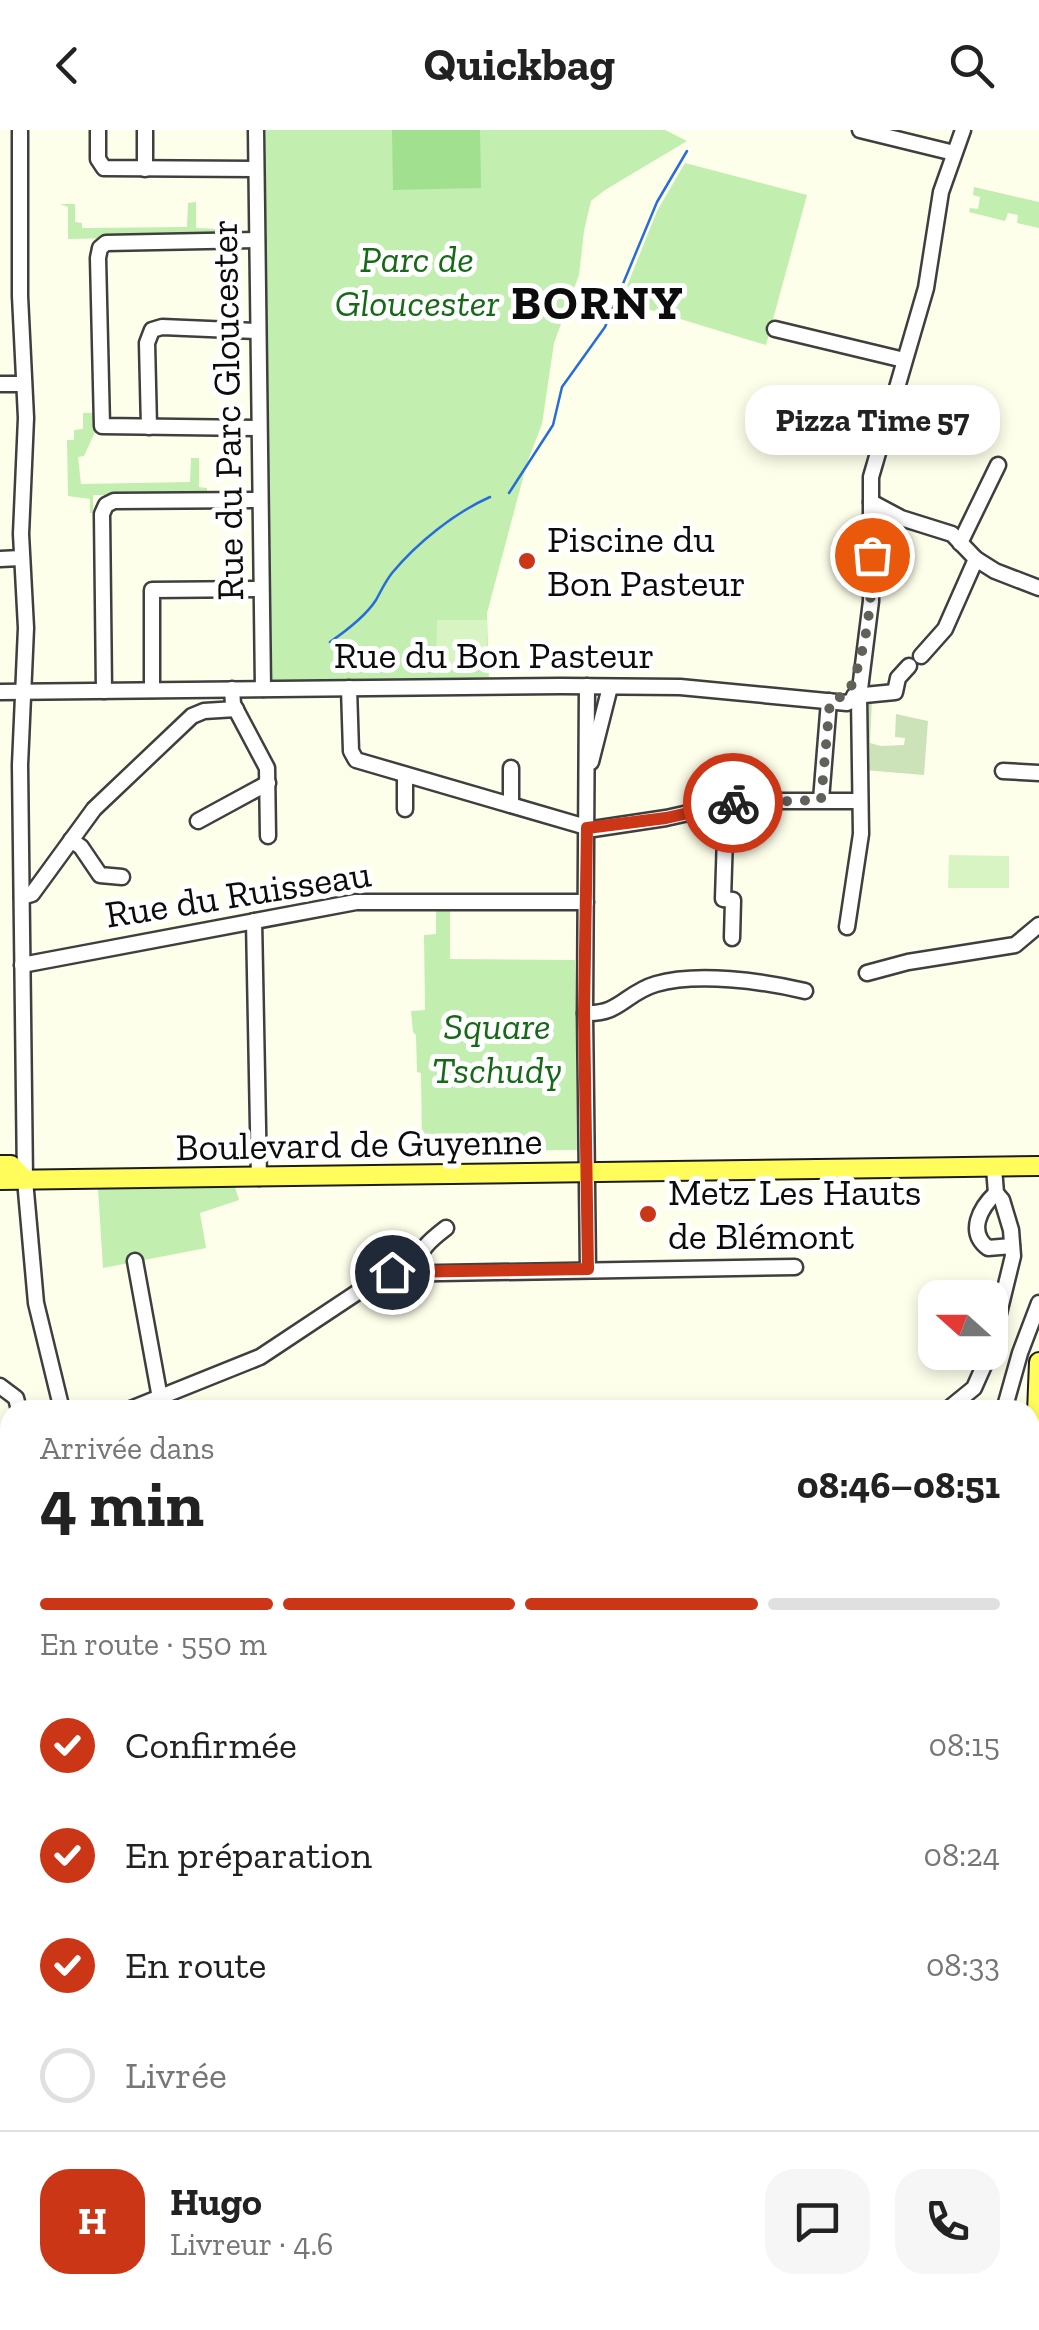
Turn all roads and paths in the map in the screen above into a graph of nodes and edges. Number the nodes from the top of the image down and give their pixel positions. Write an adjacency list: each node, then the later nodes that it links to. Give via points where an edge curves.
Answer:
1 (20, 130): 11 (street)
2 (98, 130): 9 (street, via 102,167)
3 (145, 130): 9 (street)
4 (256, 130): 8 (street, Rue du Parc Gloucester)
5 (860, 130): 7 (street)
6 (962, 130): 7 (street)
7 (954, 153): 14 (street)
8 (256, 168): 9 (street); 10 (street, Rue du Parc Gloucester)
9 (146, 170)
10 (257, 240): 13 (street, Rue du Parc Gloucester); 17 (street, via 101,245 100,424)
11 (23, 328): 16 (street); 19 (street)
12 (775, 329): 14 (street)
13 (258, 331): 17 (street, via 152,330); 18 (street, Rue du Parc Gloucester)
14 (904, 360): 22 (street, via 876,456)
15 (0, 384): 16 (street)
16 (18, 384): 19 (street)
17 (149, 427): 18 (street)
18 (259, 428): 21 (street, Rue du Parc Gloucester)
19 (24, 452): 27 (street)
20 (998, 465): 25 (street)
21 (260, 500): 31 (street, Rue du Parc Gloucester); 38 (street, via 106,505)
22 (871, 502): 23 (street); 24 (street)
23 (901, 518): 24 (street); 25 (street, via 938,527)
24 (872, 531): 41 (street, via 862,661)
25 (962, 546): 28 (street); 29 (street)
26 (0, 558): 27 (street)
27 (21, 558): 40 (street)
28 (976, 559): 29 (street); 30 (street)
29 (962, 586): 41 (street, via 951,619 898,678 895,692)
30 (1039, 588)
31 (262, 590): 36 (street, Rue du Parc Gloucester); 37 (street, via 152,590)
32 (587, 686): 33 (street, Rue du Bon Pasteur); 34 (street, Rue du Bon Pasteur); 47 (street)
33 (610, 686): 41 (street, Rue du Bon Pasteur); 47 (street)
34 (349, 688): 36 (street, Rue du Bon Pasteur); 46 (street, via 352,755)
35 (232, 689): 36 (street, Rue du Bon Pasteur); 37 (street, Rue du Bon Pasteur); 42 (street)
36 (263, 689)
37 (152, 690): 38 (street, Rue du Bon Pasteur)
38 (104, 691): 40 (street, Rue du Bon Pasteur)
39 (0, 692): 40 (street, Rue du Bon Pasteur)
40 (22, 692): 61 (street)
41 (843, 698): 50 (street); 51 (street)
42 (236, 709): 48 (street, via 266,762); 59 (street, via 192,716 115,787)
43 (511, 768): 53 (street)
44 (1002, 771): 45 (street)
45 (1039, 773)
46 (405, 775): 49 (street); 54 (street)
47 (587, 777): 57 (street)
48 (268, 783): 56 (street); 58 (street)
49 (479, 797): 53 (street); 55 (street)
50 (821, 800): 51 (street); 52 (street)
51 (860, 801): 65 (street)
52 (726, 804): 57 (street); 66 (street, via 722,899 734,900)
53 (511, 805): 57 (street)
54 (405, 809)
55 (476, 816)
56 (198, 821)
57 (587, 828): 62 (street)
58 (268, 836)
59 (70, 840): 60 (street, via 100,874); 61 (street, via 32,894)
60 (122, 877)
61 (22, 898): 67 (street)
62 (586, 902): 63 (street, Rue du Ruisseau, via 356,902); 70 (street)
63 (254, 921): 67 (street, Rue du Ruisseau); 76 (street)
64 (1039, 925): 68 (street, via 1015,945)
65 (846, 927)
66 (732, 938)
67 (22, 965): 78 (street)
68 (868, 973)
69 (805, 991): 70 (street, via 748,981 679,980 652,985 610,1012)
70 (584, 1012): 74 (street)
71 (0, 1166): 78 (main road, Boulevard de Guyenne, via 10,1165)
72 (1039, 1166): 73 (main road, Boulevard de Guyenne)
73 (994, 1168): 74 (main road, Boulevard de Guyenne); 75 (main road, Boulevard de Guyenne, via 1008,1175); 79 (street)
74 (587, 1173): 76 (main road, Boulevard de Guyenne); 84 (street)
75 (1039, 1174)
76 (259, 1178): 78 (main road, Boulevard de Guyenne)
77 (0, 1180): 78 (main road, Boulevard de Guyenne)
78 (25, 1180): 91 (street, via 36,1303)
79 (996, 1193): 81 (street); 81 (street, via 976,1230 988,1248)
80 (446, 1228): 85 (street, via 424,1244)
81 (1012, 1246): 86 (street)
82 (135, 1261): 90 (street)
83 (795, 1267): 84 (street)
84 (588, 1269): 85 (street)
85 (415, 1272): 90 (street, via 380,1275 260,1357)
86 (1008, 1282)
87 (1039, 1303): 94 (street)
88 (1039, 1362): 95 (main road)
89 (982, 1370): 93 (street)
90 (160, 1398): 92 (street)
91 (60, 1400)
92 (155, 1400)
93 (959, 1400)
94 (1007, 1400)
95 (1038, 1400)

